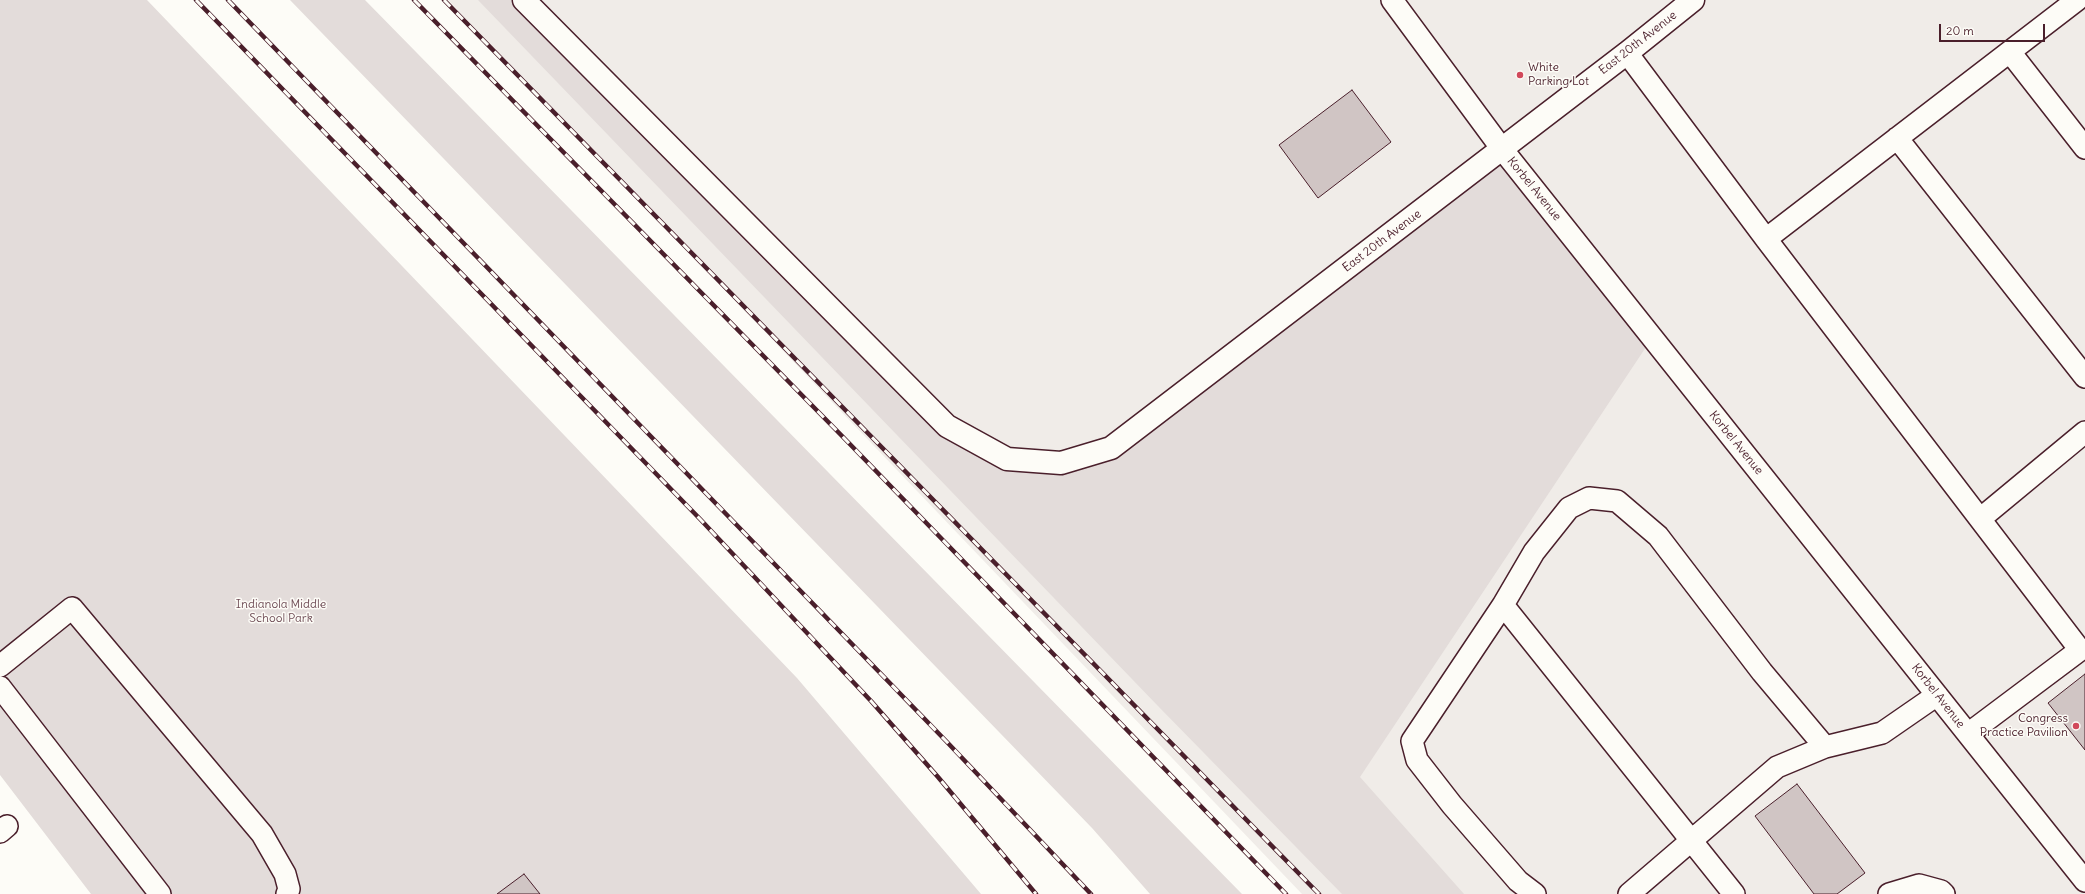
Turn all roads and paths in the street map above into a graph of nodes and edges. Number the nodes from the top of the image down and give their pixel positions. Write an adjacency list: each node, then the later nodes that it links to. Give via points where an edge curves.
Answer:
1 (524, 0): 9 (street, East 20th Avenue, via 947,426 1007,459 1061,463 1111,448)
2 (1392, 0): 9 (lane, Korbel Avenue)
3 (1692, 0): 6 (street, East 20th Avenue)
4 (2077, 0): 5 (lane)
5 (2010, 52): 7 (lane); 8 (lane)
6 (1627, 53): 9 (street, East 20th Avenue); 10 (lane)
7 (1897, 138): 10 (lane); 11 (lane)
8 (2085, 148)
9 (1502, 149): 18 (lane, Korbel Avenue)
10 (1766, 239): 13 (lane)
11 (2085, 377)
12 (2085, 432): 13 (lane)
13 (1980, 519): 15 (lane)
14 (1503, 605): 20 (lane, via 1534,552 1569,508 1589,498 1616,501 1658,536 1762,672); 21 (lane); 25 (lane, via 1412,742 1417,760 1452,805 1518,881)
15 (2083, 648): 19 (lane)
16 (0, 666): 24 (lane, via 72,608 262,834 285,874 289,889)
17 (0, 687): 23 (lane)
18 (1936, 694): 19 (lane, Korbel Avenue); 20 (lane, via 1882,733)
19 (1968, 734): 22 (lane, Korbel Avenue)
20 (1825, 747): 21 (lane, via 1777,767)
21 (1692, 840): 26 (lane); 27 (lane)
22 (2085, 881)
23 (160, 894)
24 (287, 894)
25 (1535, 894)
26 (1629, 894)
27 (1734, 894)
28 (1889, 894): 29 (lane, via 1919,885)
29 (1944, 894)

